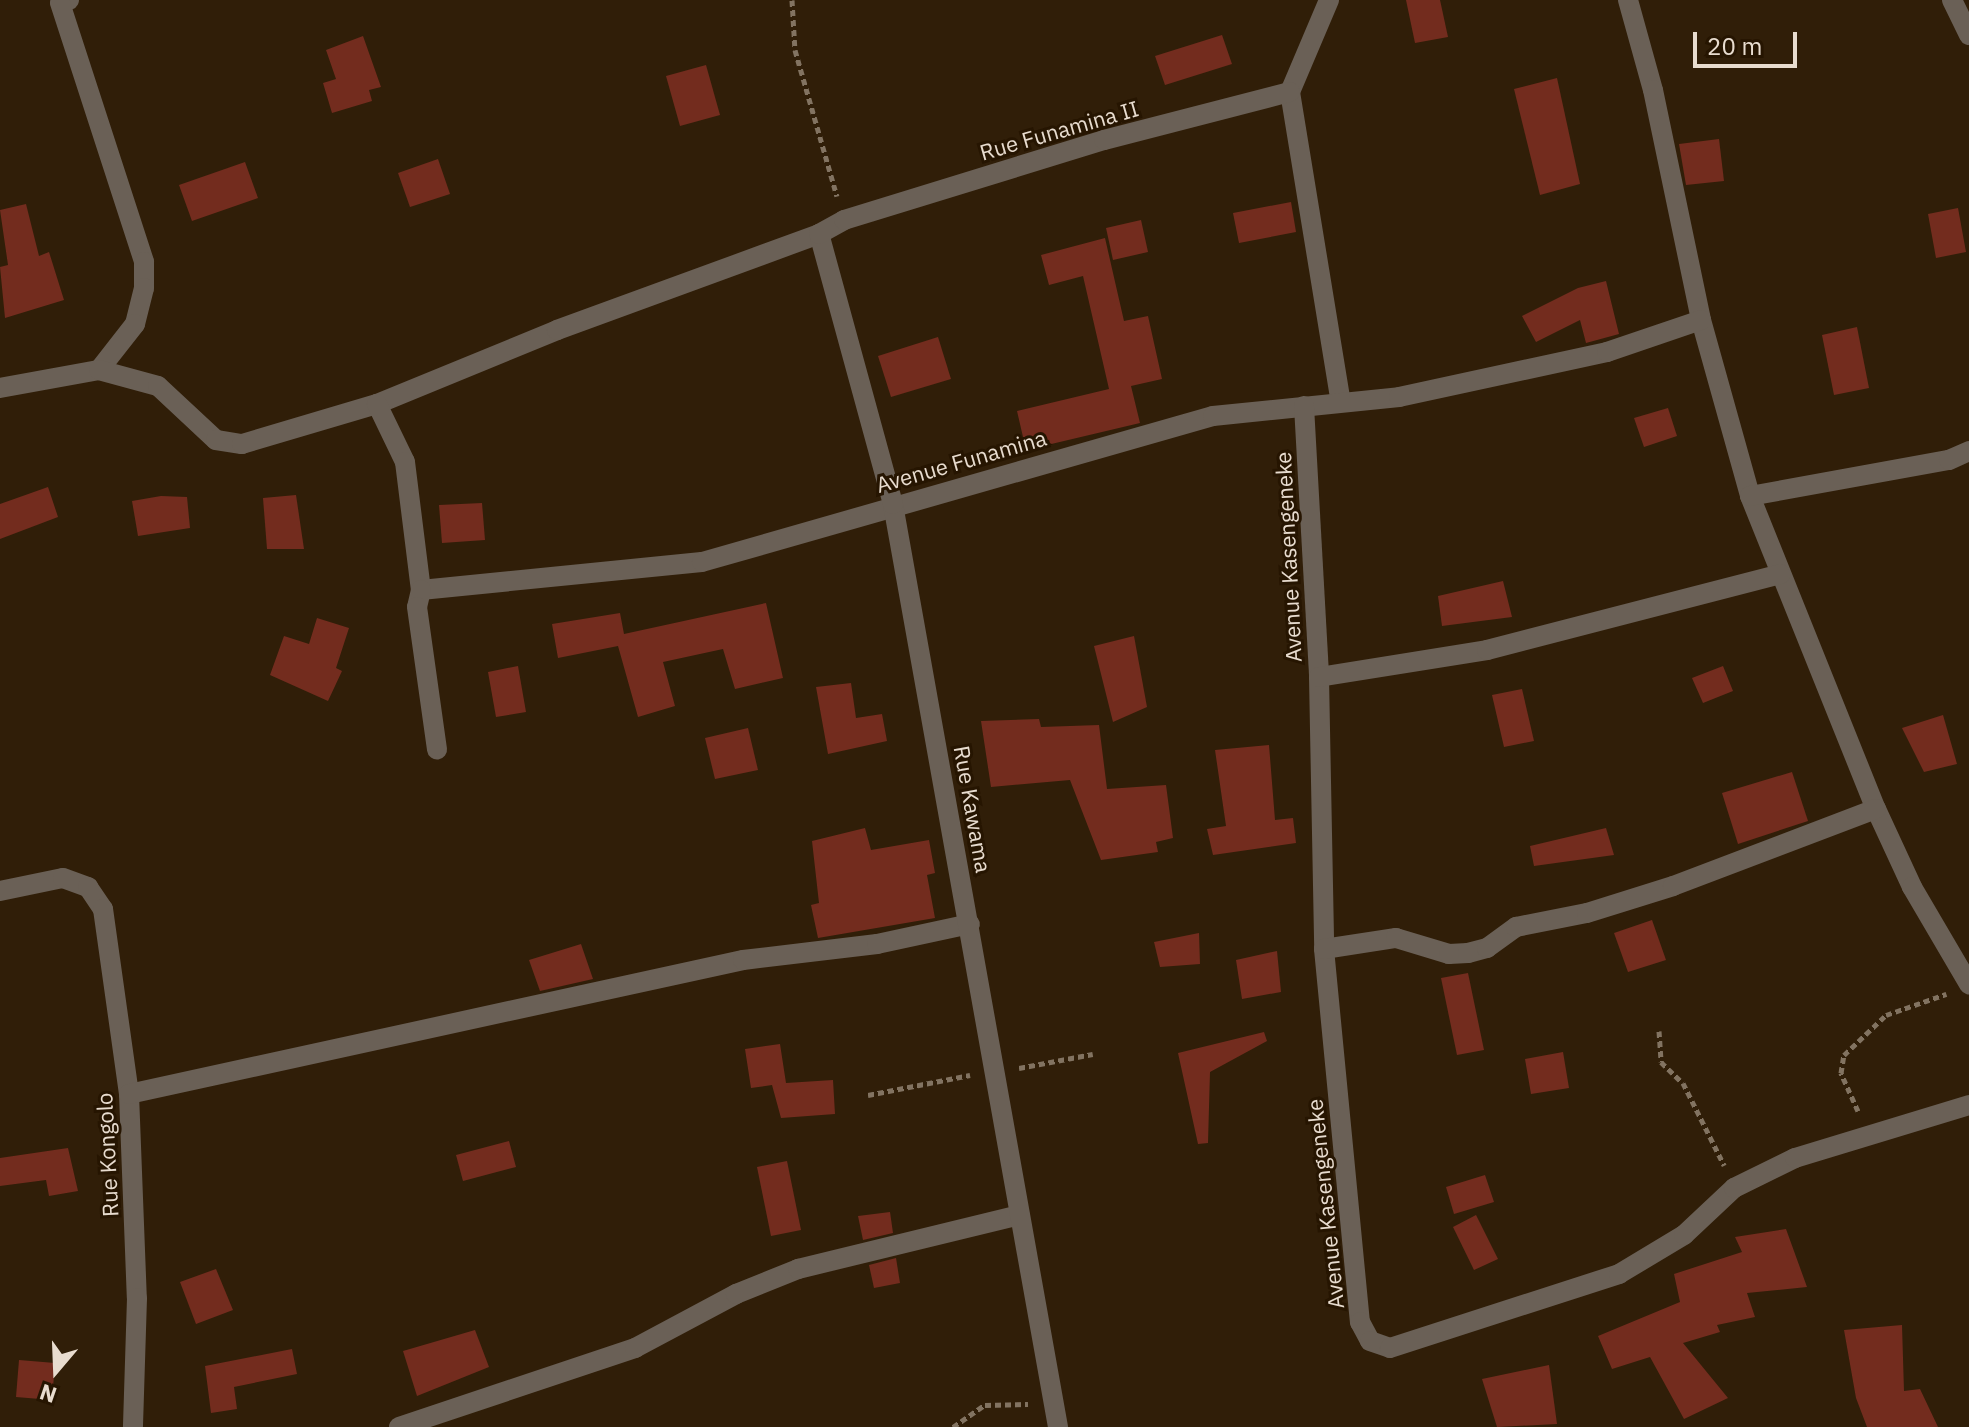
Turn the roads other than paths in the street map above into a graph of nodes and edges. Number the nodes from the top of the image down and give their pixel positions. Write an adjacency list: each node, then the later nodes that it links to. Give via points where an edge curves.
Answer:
1 (1329, 0): 6 (street)
2 (1628, 0): 8 (street, via 1653,90)
3 (1952, 0): 5 (street)
4 (63, 1): 9 (street, via 144,262 135,324)
5 (1969, 35)
6 (1290, 92): 7 (street, Rue Funamina II, via 1104,140 844,220); 11 (street)
7 (819, 234): 12 (street, via 557,330); 16 (street, Rue Kawama)
8 (1701, 320): 11 (street, Avenue Funamina, via 1607,352 1399,397); 15 (street)
9 (99, 370): 10 (street); 12 (street, via 158,386 216,440 242,444)
10 (0, 388)
11 (1341, 402): 13 (street, Avenue Funamina)
12 (377, 404): 18 (street, via 405,462)
13 (1304, 406): 16 (street, Avenue Funamina, via 1213,416); 19 (street, Avenue Kasengeneke)
14 (1969, 451): 15 (street, via 1949,460)
15 (1750, 496): 17 (street)
16 (893, 504): 18 (street, Avenue Funamina, via 702,562); 23 (street, Rue Kawama)
17 (1780, 574): 19 (street, via 1487,650); 21 (street)
18 (421, 590): 20 (street, via 417,607)
19 (1319, 677): 24 (street, Avenue Kasengeneke)
20 (437, 750)
21 (1876, 809): 24 (street, via 1673,886 1587,913 1516,927 1477,951 1449,954 1396,938); 25 (street)
22 (0, 891): 26 (street, Rue Kongolo, via 63,878 88,887 103,909)
23 (970, 924): 26 (street, via 877,944 743,960); 28 (street, Rue Kawama, via 991,1072)
24 (1324, 949): 27 (street, Avenue Kasengeneke, via 1360,1322 1370,1341 1390,1348 1619,1274 1684,1235 1734,1188 1795,1158)
25 (1962, 987)
26 (129, 1094): 29 (street, Rue Kongolo, via 137,1298)
27 (1969, 1105)
28 (1020, 1215): 30 (street, via 798,1269 736,1294 635,1348); 31 (street, Rue Kawama)
29 (133, 1427)
30 (399, 1427)
31 (1058, 1427)

